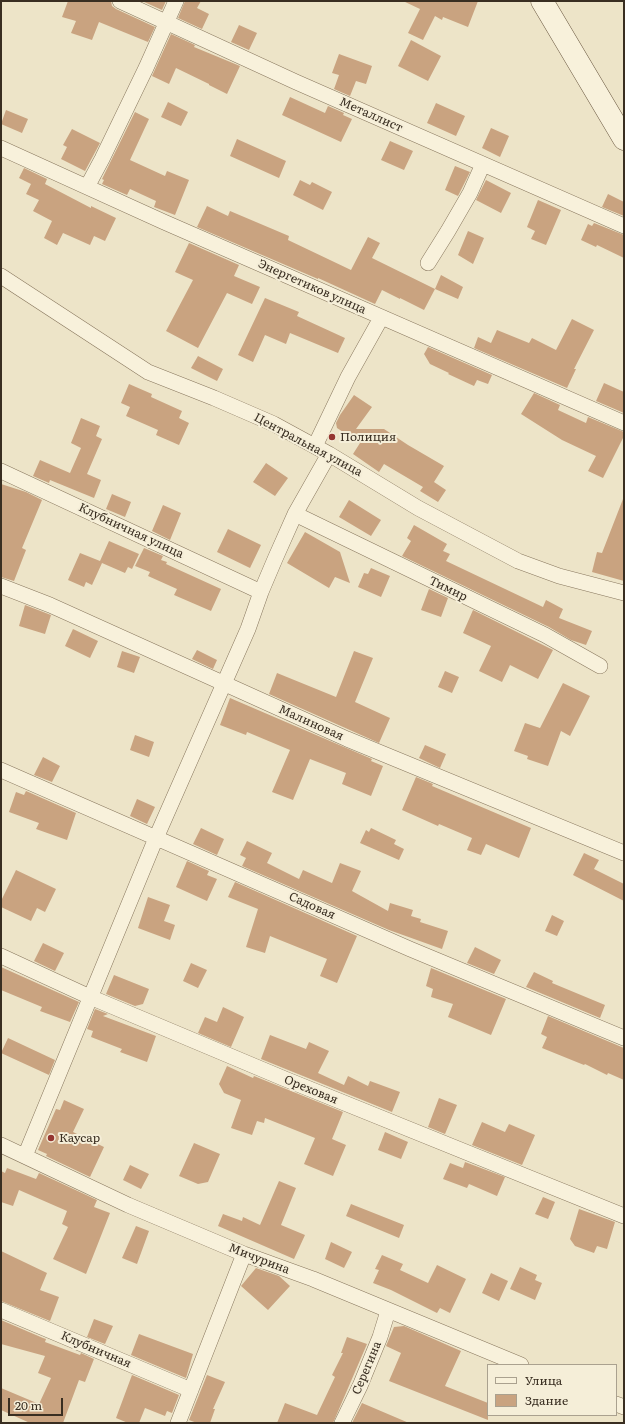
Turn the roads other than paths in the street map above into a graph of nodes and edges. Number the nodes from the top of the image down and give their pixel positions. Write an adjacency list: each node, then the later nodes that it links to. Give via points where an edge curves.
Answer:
1 (120, 1): 4 (street, Металлист)
2 (176, 1): 4 (street)
3 (542, 1): 5 (street)
4 (167, 22): 7 (street, Металлист); 8 (street)
5 (624, 138)
6 (1, 148): 8 (street, Энергетиков улица)
7 (483, 164): 9 (street, Металлист); 10 (street)
8 (87, 187): 12 (street, Энергетиков улица)
9 (624, 226)
10 (428, 263)
11 (1, 276): 14 (street, Центральная улица, via 148,372 274,424)
12 (381, 318): 13 (street, Энергетиков улица); 14 (street, via 348,377)
13 (624, 423)
14 (315, 446): 15 (street, Центральная улица)
15 (329, 454): 17 (street); 20 (street, Центральная улица, via 418,508 518,560 559,576)
16 (1, 471): 19 (street, Клубничная улица)
17 (295, 514): 19 (street); 21 (street, Тимир, via 545,635)
18 (1, 586): 22 (street, Малиновая, via 50,605)
19 (261, 592): 22 (street, via 248,630)
20 (624, 593)
21 (600, 666)
22 (224, 684): 24 (street); 25 (street, Малиновая, via 347,739)
23 (1, 770): 24 (street, Садовая)
24 (156, 838): 27 (street); 28 (street, Садовая, via 403,946)
25 (624, 853)
26 (1, 956): 27 (street, Ореховая)
27 (90, 997): 30 (street); 31 (street, Ореховая)
28 (624, 1038)
29 (1, 1145): 30 (street, Мичурина)
30 (25, 1156): 32 (street, Мичурина, via 128,1205)
31 (624, 1216)
32 (244, 1254): 34 (street, Мичурина); 36 (street)
33 (1, 1310): 36 (street, Клубничная)
34 (388, 1311): 35 (street, Мичурина); 38 (street, Серегина, via 360,1386)
35 (519, 1364)
36 (191, 1390): 37 (street)
37 (178, 1423)
38 (342, 1423)

